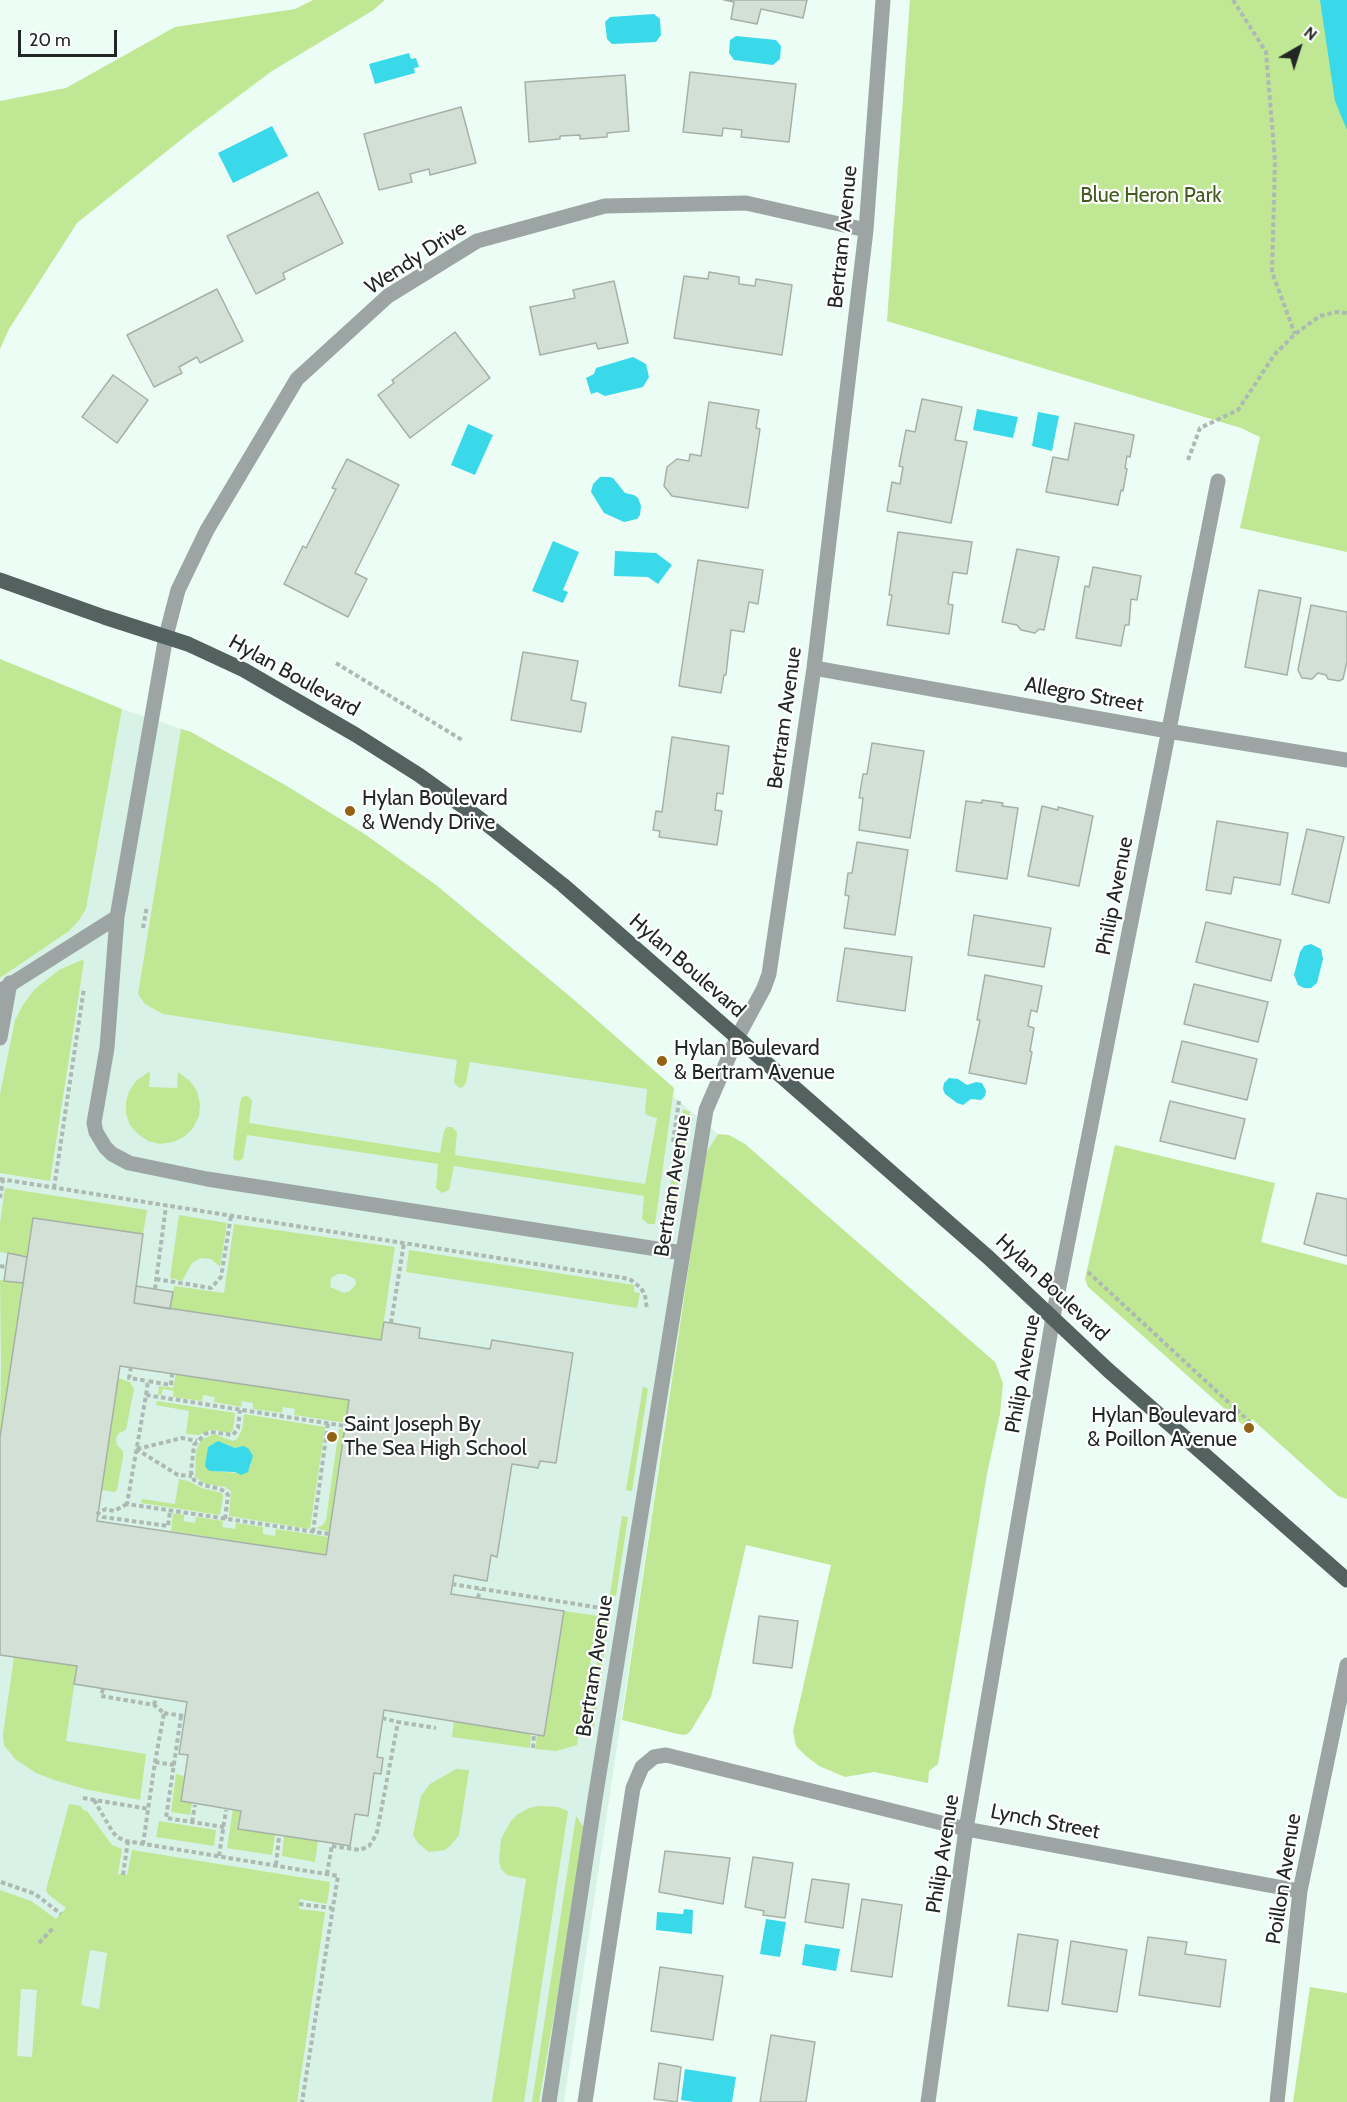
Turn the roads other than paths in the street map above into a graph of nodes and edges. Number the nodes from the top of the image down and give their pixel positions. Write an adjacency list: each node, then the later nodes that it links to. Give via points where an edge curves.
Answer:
1 (884, 0): 2 (street, Bertram Avenue)
2 (867, 230): 5 (street, Wendy Drive, via 746,203 605,206 477,241 388,296 297,379 207,530 182,580); 6 (street, Bertram Avenue)
3 (1218, 481): 7 (street, Philip Avenue)
4 (0, 580): 5 (main road, Hylan Boulevard)
5 (166, 636): 9 (street, Wendy Drive); 12 (main road, Hylan Boulevard, via 282,691 451,797 541,866)
6 (813, 669): 7 (street, Allegro Street); 12 (street, Bertram Avenue, via 769,974)
7 (1168, 731): 8 (street, Allegro Street); 14 (street, Philip Avenue)
8 (1347, 760)
9 (117, 917): 10 (street); 13 (street, Wendy Drive, via 107,1048 94,1123 99,1140 112,1154 129,1163 207,1179)
10 (5, 987): 11 (street)
11 (0, 1038)
12 (737, 1038): 13 (street, Bertram Avenue, via 706,1110); 14 (main road, Hylan Boulevard)
13 (683, 1253): 19 (street, Bertram Avenue)
14 (1053, 1317): 15 (main road, Hylan Boulevard, via 1141,1400); 17 (street, Philip Avenue)
15 (1347, 1580)
16 (1347, 1665): 18 (street, Poillon Avenue)
17 (966, 1829): 18 (street, Lynch Street); 20 (street, Lynch Street, via 666,1755 646,1762 633,1788); 21 (street, Philip Avenue)
18 (1300, 1891): 22 (street, Poillon Avenue)
19 (549, 2102)
20 (585, 2102)
21 (928, 2102)
22 (1277, 2102)

